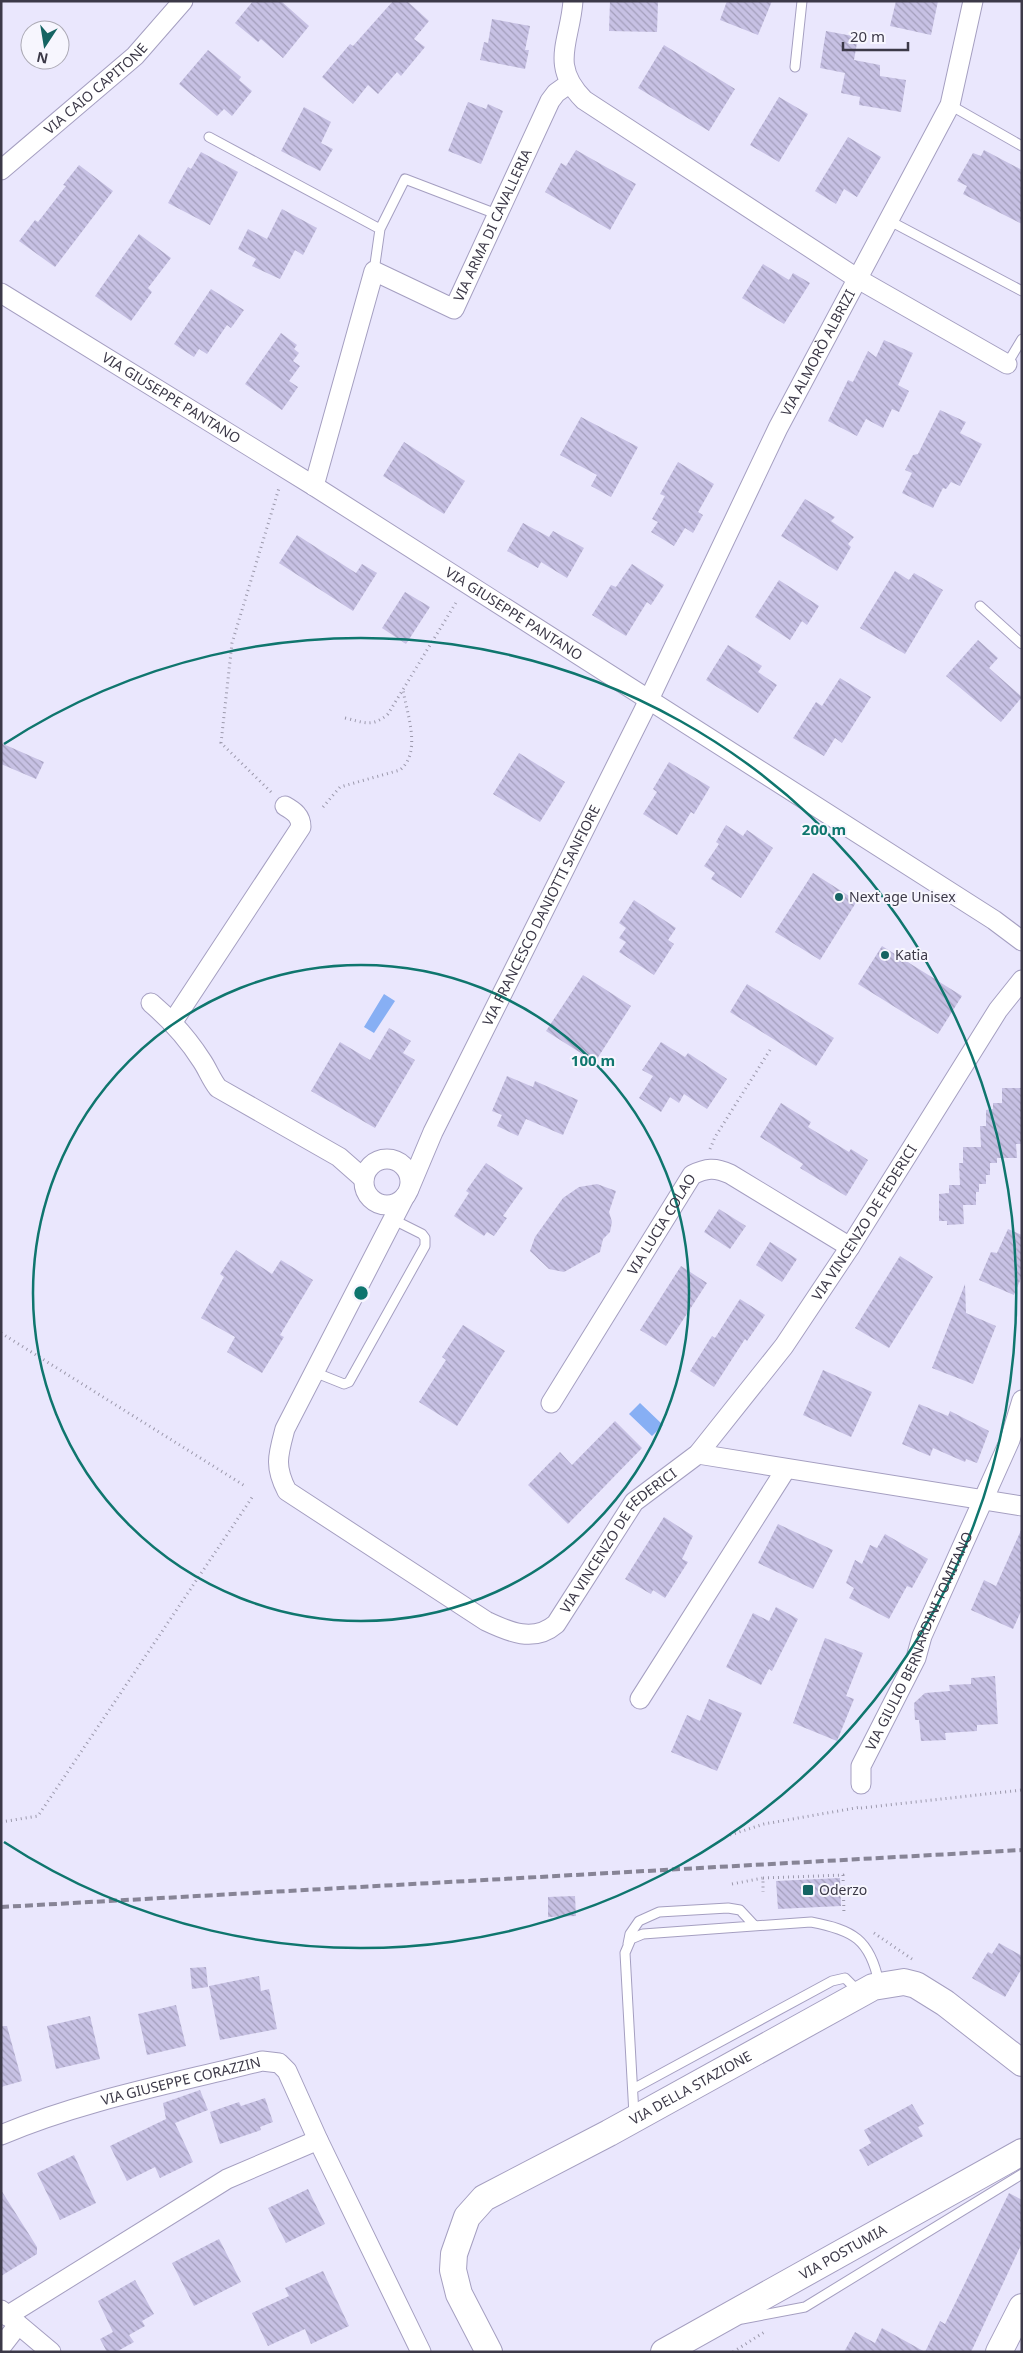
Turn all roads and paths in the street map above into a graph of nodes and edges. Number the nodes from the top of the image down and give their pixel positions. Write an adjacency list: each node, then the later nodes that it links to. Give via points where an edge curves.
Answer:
1 (183, 1): 10 (street, VIA CAIO CAPITONE, via 135,56)
2 (573, 1): 6 (street, via 572,22 563,54)
3 (802, 1): 5 (lane)
4 (973, 1): 7 (street, VIA ALMORÒ ALBRIZI)
5 (794, 67)
6 (570, 83): 11 (street, VIA ARMA DI CAVALLERIA, via 550,101); 15 (street, via 584,100)
7 (950, 105): 9 (lane); 12 (street, VIA ALMORÒ ALBRIZI)
8 (209, 137): 13 (lane)
9 (1022, 146)
10 (1, 170)
11 (498, 215): 13 (lane, via 405,178); 14 (street, VIA ARMA DI CAVALLERIA, via 454,309)
12 (888, 220): 15 (street, VIA ALMORÒ ALBRIZI); 16 (lane)
13 (380, 229): 14 (lane)
14 (374, 271): 21 (street)
15 (858, 280): 19 (street); 26 (street, VIA ALMORÒ ALBRIZI, via 778,428)
16 (1022, 291)
17 (1, 293): 20 (street, VIA GIUSEPPE PANTANO)
18 (1022, 339): 19 (lane)
19 (1007, 364)
20 (285, 468): 21 (street, VIA GIUSEPPE PANTANO); 28 (path, via 232,643 220,744)
21 (314, 486): 22 (street, VIA GIUSEPPE PANTANO)
22 (468, 584): 25 (path); 26 (street, VIA GIUSEPPE PANTANO)
23 (980, 606): 24 (lane)
24 (1022, 644)
25 (403, 689): 27 (path, via 388,714 378,722); 29 (path, via 411,742 407,764 400,770 340,787)
26 (649, 699): 30 (street, VIA GIUSEPPE PANTANO); 35 (street, VIA FRANCESCO DANIOTTI SANFIORE)
27 (344, 718)
28 (286, 806): 33 (street, via 301,820 300,827)
29 (323, 807)
30 (1022, 941)
31 (1022, 980): 44 (street, VIA VINCENZO DE FEDERICI, via 998,1010)
32 (151, 1003): 33 (street)
33 (172, 1023): 36 (street, via 203,1062 218,1088)
34 (770, 1050): 38 (path, via 715,1137)
35 (433, 1132): 37 (street, VIA FRANCESCO DANIOTTI SANFIORE, via 421,1147 409,1155); 40 (street, VIA FRANCESCO DANIOTTI SANFIORE)
36 (339, 1157): 37 (street, via 362,1163); 39 (street)
37 (385, 1161): 39 (street, via 366,1172); 40 (street, via 405,1168 409,1174)
38 (701, 1171): 44 (street, VIA LUCIA COLAO, via 716,1167 730,1174); 48 (street, VIA LUCIA COLAO, via 692,1175)
39 (364, 1179): 41 (street, via 367,1194)
40 (407, 1192): 41 (street, via 393,1204); 42 (street, VIA VINCENZO DE FEDERICI)
41 (378, 1204): 43 (street, VIA VINCENZO DE FEDERICI, via 385,1224)
42 (394, 1220): 43 (street, VIA VINCENZO DE FEDERICI); 46 (lane, via 422,1234 425,1246 349,1382 344,1384)
43 (381, 1241): 46 (street, VIA VINCENZO DE FEDERICI)
44 (850, 1247): 49 (street, VIA VINCENZO DE FEDERICI, via 784,1346)
45 (1, 1333): 51 (path)
46 (314, 1372): 49 (street, VIA VINCENZO DE FEDERICI, via 285,1429 280,1449 279,1476 287,1491 486,1622 507,1631 534,1635 548,1631 556,1624 634,1502)
47 (1022, 1400): 53 (street, VIA GIULIO BERNARDINI TOMITANO, via 1010,1440)
48 (551, 1403)
49 (698, 1454): 50 (street)
50 (786, 1470): 53 (street); 55 (street)
51 (246, 1486)
52 (253, 1496): 59 (path, via 38,1816)
53 (983, 1499): 54 (street); 56 (street, VIA GIULIO BERNARDINI TOMITANO, via 922,1636 916,1658 861,1766)
54 (1022, 1506)
55 (640, 1699)
56 (861, 1784): 58 (path)
57 (1022, 1790): 58 (path)
58 (861, 1808): 60 (path, via 764,1824)
59 (1, 1822)
60 (730, 1835)
61 (763, 1878): 62 (path); 63 (path); 64 (path, via 842,1875)
62 (732, 1884)
63 (763, 1892)
64 (844, 1917)
65 (754, 1925): 66 (lane, via 643,1934 632,1940); 66 (lane, via 740,1910 728,1908 659,1912 639,1921 630,1934); 67 (lane, via 811,1922 838,1927 859,1938 875,1961)
66 (625, 1953): 69 (lane)
67 (869, 1991): 68 (street, VIA DELLA STAZIONE, via 904,1982 916,1985 930,1992); 69 (lane, via 852,1985 845,1978 832,1981); 70 (street, VIA DELLA STAZIONE)
68 (1022, 2063)
69 (633, 2089): 70 (lane)
70 (635, 2119): 78 (street, VIA DELLA STAZIONE, via 484,2198 467,2217 454,2254 453,2270 459,2294)
71 (1, 2135): 72 (street, VIA GIUSEPPE CORAZZIN, via 81,2108 262,2061 279,2063 287,2071)
72 (318, 2140): 76 (street, via 227,2179); 81 (street, VIA GIUSEPPE CORAZZIN)
73 (1022, 2152): 77 (street, VIA POSTUMIA)
74 (1022, 2174): 77 (lane, via 805,2307)
75 (1022, 2307): 83 (street)
76 (9, 2317): 79 (street); 80 (street)
77 (712, 2324): 82 (street, VIA POSTUMIA)
78 (483, 2346)
79 (1, 2347)
80 (51, 2352)
81 (421, 2352)
82 (664, 2352)
83 (999, 2352)

